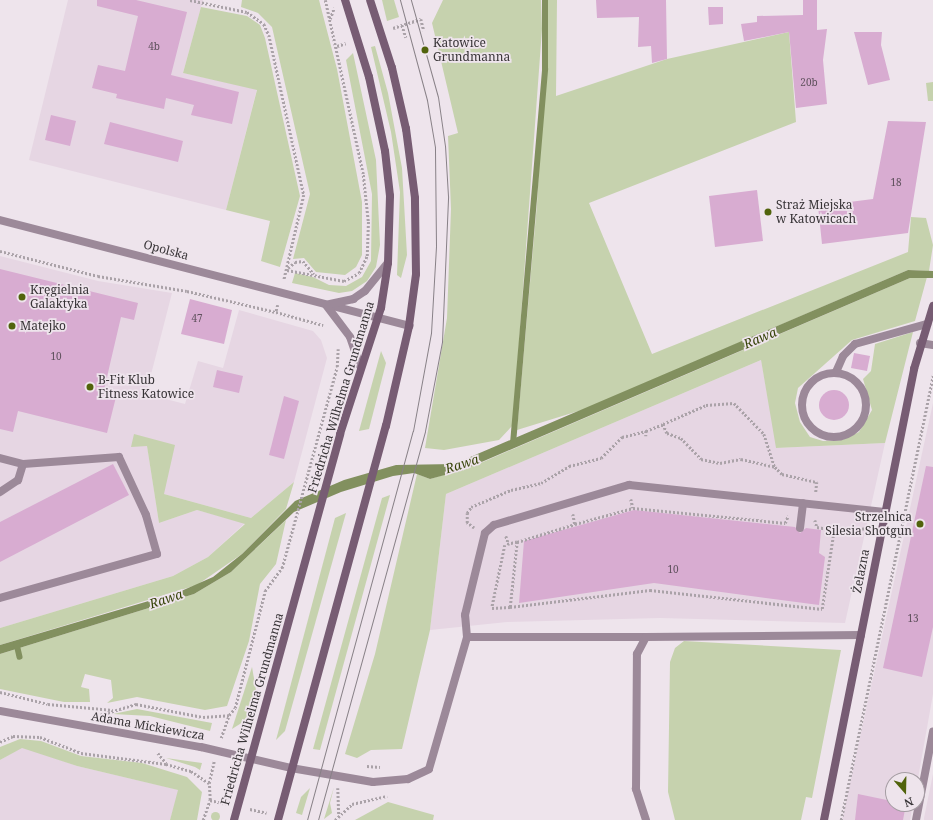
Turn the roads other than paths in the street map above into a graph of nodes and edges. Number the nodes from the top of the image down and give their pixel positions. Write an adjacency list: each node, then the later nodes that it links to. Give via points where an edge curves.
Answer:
1 (345, 0): 4 (main road, Friedricha Wilhelma Grundmanna, via 369,76 385,151 390,196)
2 (370, 0): 9 (main road, via 392,68 411,157 417,239)
3 (0, 220): 5 (street, Opolska)
4 (388, 263): 5 (street, Opolska, via 372,286 352,300); 7 (main road, Friedricha Wilhelma Grundmanna)
5 (325, 304): 7 (street, Opolska); 12 (street, via 350,337)
6 (933, 306): 8 (main road, Żelazna)
7 (378, 318): 9 (street, Opolska); 12 (main road, Friedricha Wilhelma Grundmanna)
8 (927, 324): 10 (main road, Żelazna); 13 (street, via 855,344 843,356)
9 (409, 326): 27 (main road, via 386,426)
10 (920, 343): 11 (street); 18 (main road, Żelazna)
11 (933, 345)
12 (360, 366): 26 (main road, Friedricha Wilhelma Grundmanna)
13 (836, 372): 13 (street, via 858,383 866,406 855,429 832,437 810,426 801,403 812,380)
14 (0, 458): 15 (street)
15 (23, 464): 16 (street, via 18,480); 20 (street, via 119,457 146,515 157,554)
16 (0, 492)
17 (803, 503): 18 (street); 19 (street); 22 (street, via 629,485 494,525 485,533 465,615)
18 (884, 512): 21 (main road, Żelazna)
19 (800, 528)
20 (0, 598)
21 (861, 635): 23 (street); 31 (main road, Żelazna)
22 (467, 637): 23 (street); 27 (street, Adama Mickiewicza, via 429,769 408,779 373,782)
23 (646, 638): 30 (street, via 637,654 636,789)
24 (0, 711): 26 (street, Adama Mickiewicza)
25 (933, 732): 32 (street)
26 (252, 761): 27 (street, Adama Mickiewicza); 28 (main road, Friedricha Wilhelma Grundmanna)
27 (291, 768): 29 (main road)
28 (234, 820)
29 (278, 820)
30 (646, 820)
31 (824, 820)
32 (916, 820)

